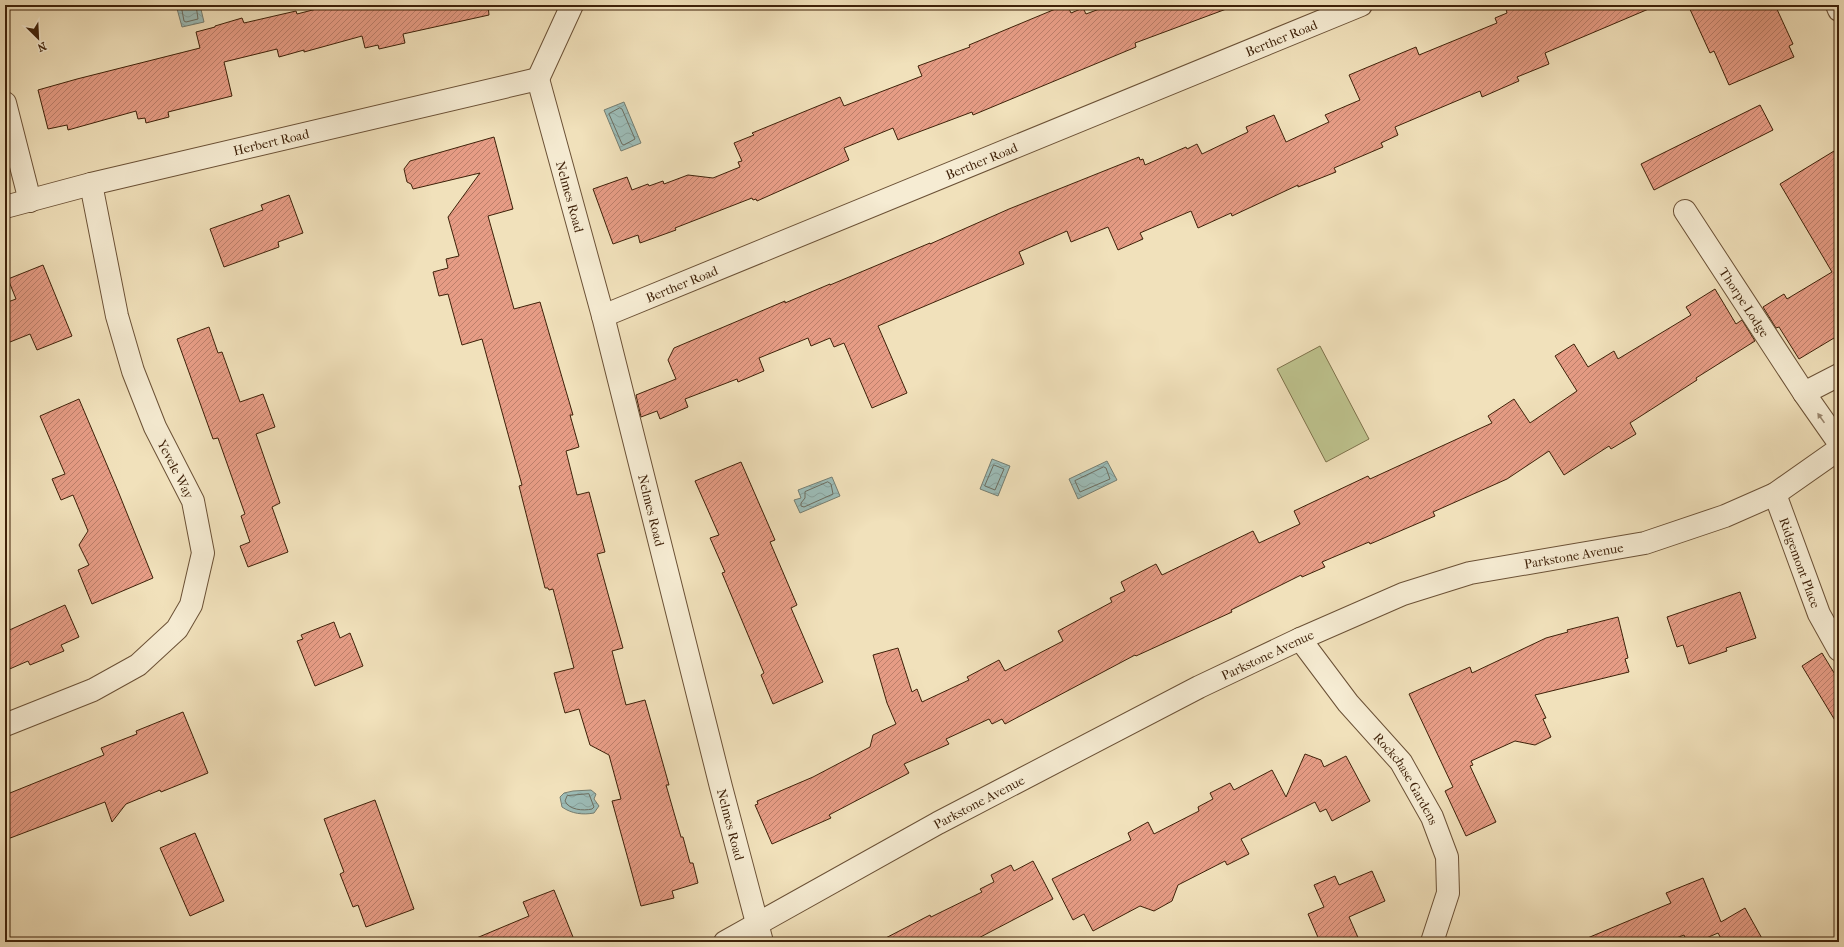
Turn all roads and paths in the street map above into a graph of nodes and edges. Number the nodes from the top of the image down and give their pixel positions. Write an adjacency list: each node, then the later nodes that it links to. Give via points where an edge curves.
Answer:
1 (572, 5): 5 (street)
2 (1360, 5): 11 (street, Berther Road)
3 (1837, 5): 4 (street)
4 (1839, 10)
5 (538, 78): 7 (street, Herbert Road); 11 (street, Nelmes Road)
6 (5, 103): 8 (street)
7 (91, 184): 8 (street, Herbert Road); 19 (street, Yevele Way, via 117,316 133,370 155,427 193,501 204,553 191,605 177,629 138,665 94,690)
8 (30, 201): 9 (street, Herbert Road)
9 (5, 207)
10 (1685, 211): 13 (street, Thorpe Lodge)
11 (603, 316): 20 (street, Nelmes Road)
12 (1839, 375): 13 (street)
13 (1804, 393): 14 (street, Thorpe Lodge, one-way to 13)
14 (1839, 443)
15 (1839, 449): 16 (street, Parkstone Avenue)
16 (1775, 494): 17 (street, Parkstone Avenue, via 1725,516 1645,543 1470,573 1402,594); 18 (street, Ridgemont Place, via 1819,614)
17 (1300, 639): 20 (street, Parkstone Avenue, via 1199,687 944,820); 22 (street, Rockchase Gardens, via 1348,703 1401,762 1432,817 1447,857 1448,893)
18 (1839, 650)
19 (5, 725)
20 (760, 933): 21 (street, Parkstone Avenue)
21 (725, 942)
22 (1432, 942)

